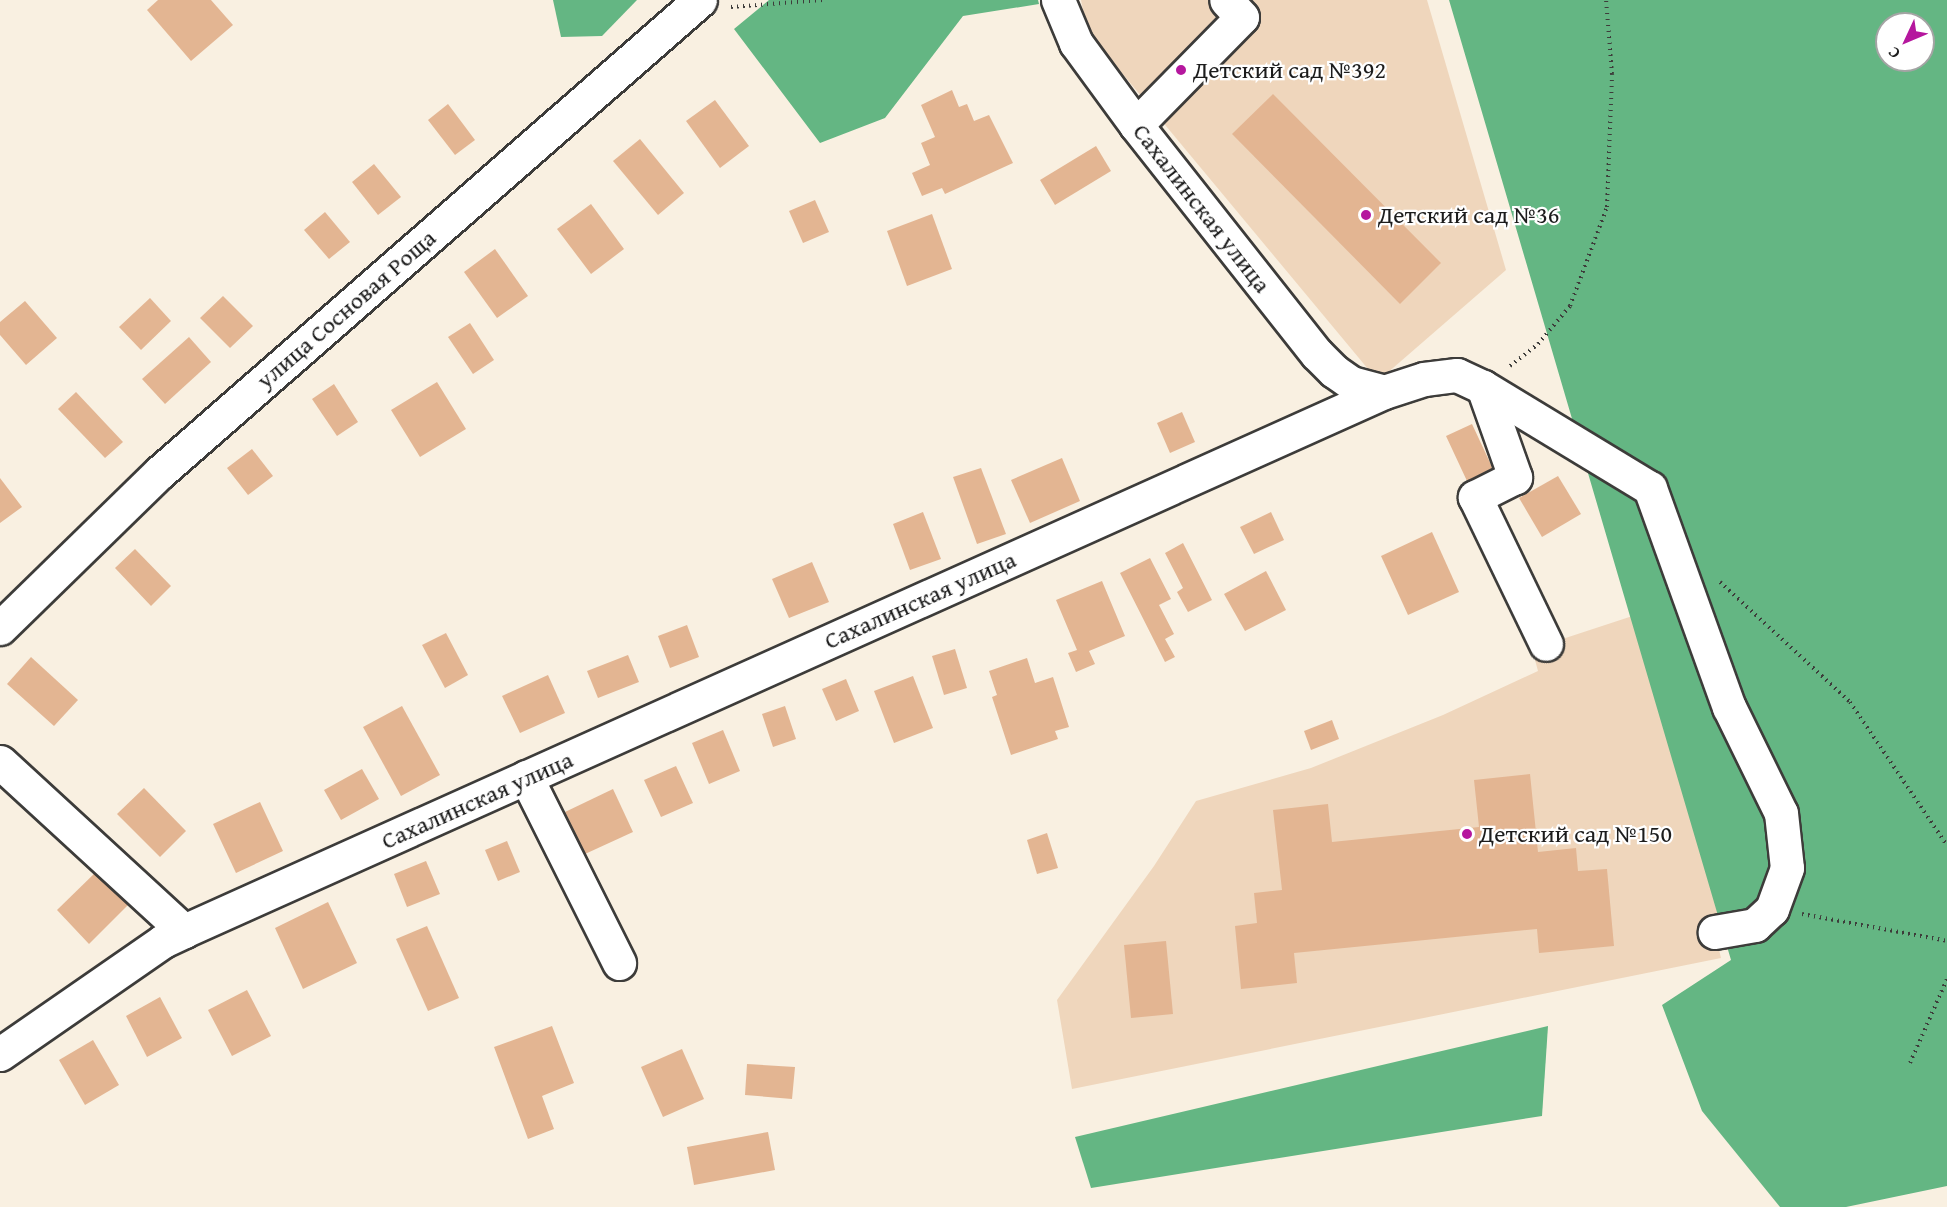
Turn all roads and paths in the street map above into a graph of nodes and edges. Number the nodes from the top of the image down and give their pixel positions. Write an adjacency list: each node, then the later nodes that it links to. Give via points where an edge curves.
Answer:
1 (823, 0): 5 (path)
2 (1058, 0): 6 (street, Сахалинская улица, via 1076,43)
3 (1226, 0): 6 (street, via 1242,17)
4 (1606, 0): 7 (path, via 1612,74 1607,207 1570,306 1538,344)
5 (694, 5): 10 (street, улица Сосновая Роща, via 160,472)
6 (1136, 125): 8 (street, Сахалинская улица, via 1317,354 1351,383)
7 (1483, 387): 8 (street, via 1457,375 1424,379); 11 (street, via 1515,477 1475,497); 15 (street, via 1650,488 1729,706 1781,813 1787,868)
8 (1384, 392): 13 (street, Сахалинская улица)
9 (1714, 577): 14 (path, via 1851,702)
10 (0, 628)
11 (1545, 644)
12 (0, 762): 16 (street)
13 (526, 777): 16 (street, Сахалинская улица); 19 (street)
14 (1947, 845)
15 (1772, 909): 17 (street, via 1755,925); 18 (path)
16 (184, 931): 21 (street, Сахалинская улица, via 163,941)
17 (1715, 932)
18 (1947, 941)
19 (619, 963)
20 (1947, 980): 22 (path)
21 (0, 1054)
22 (1910, 1063)

